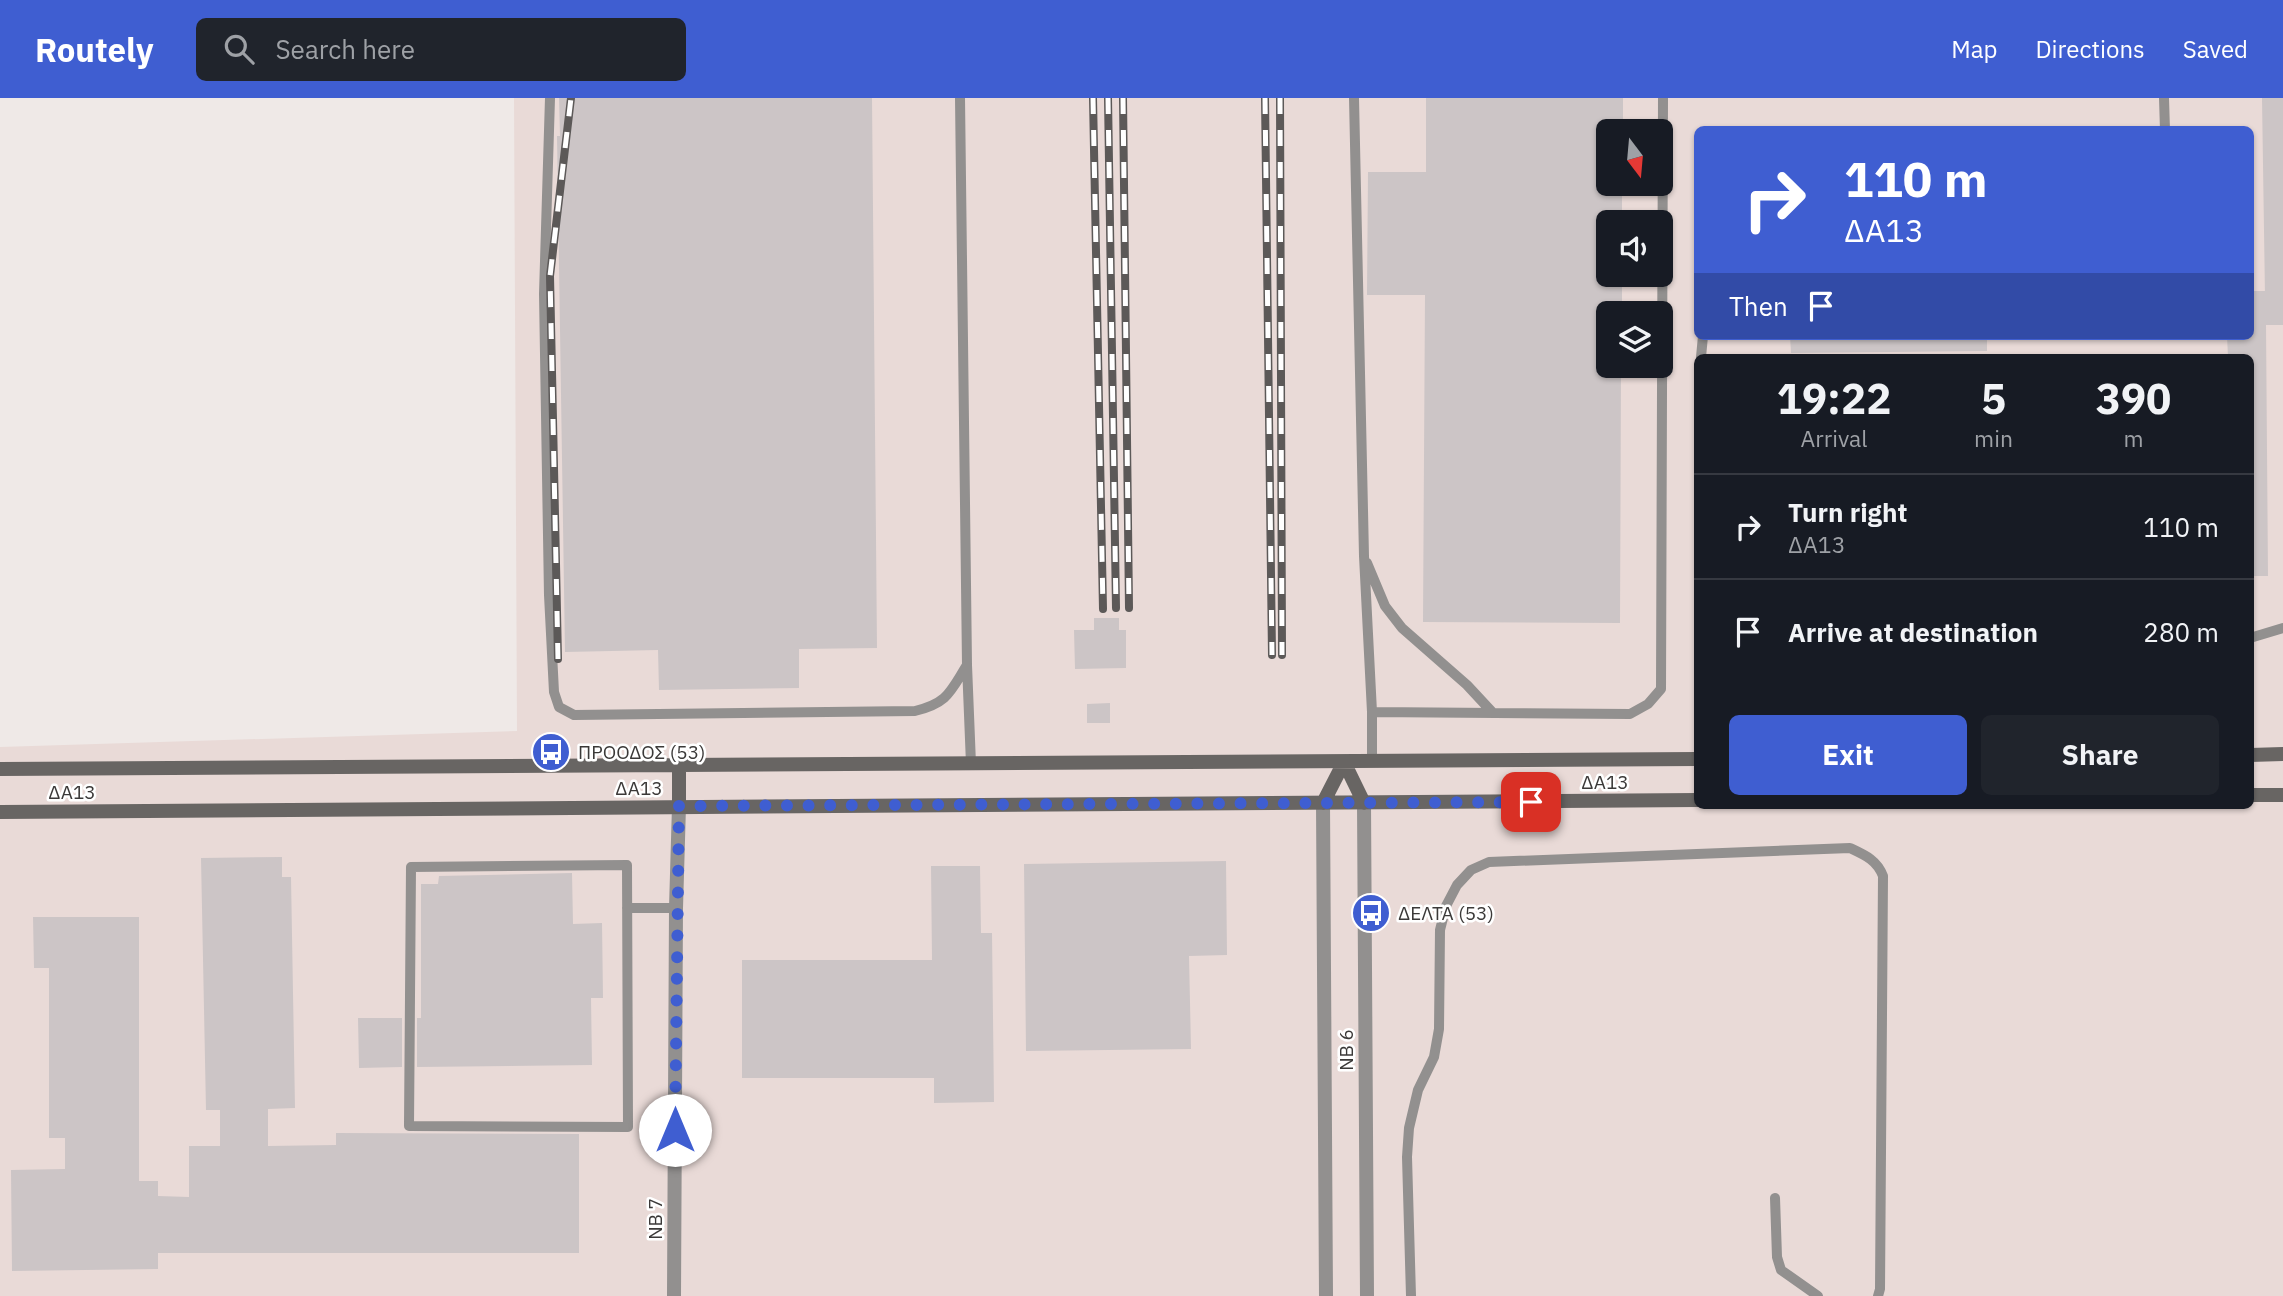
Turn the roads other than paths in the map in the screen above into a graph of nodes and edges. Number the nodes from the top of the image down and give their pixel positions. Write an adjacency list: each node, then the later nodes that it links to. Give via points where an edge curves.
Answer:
1 (550, 98): 10 (lane, via 544,307 549,595 554,692 559,707 573,715 915,711 946,698)
2 (960, 98): 10 (lane)
3 (1354, 98): 7 (lane)
4 (1663, 98): 12 (lane, via 1661,689 1648,704 1630,713)
5 (2164, 98): 6 (lane)
6 (2165, 126)
7 (1364, 556): 11 (lane); 12 (lane, via 1385,606 1402,628)
8 (2283, 628): 9 (lane)
9 (2254, 637)
10 (967, 665): 19 (lane)
11 (1372, 712): 12 (lane); 16 (lane)
12 (1493, 713)
13 (2283, 754): 14 (street)
14 (2254, 755)
15 (1694, 759): 16 (street, ΔΑ13)
16 (1372, 761): 17 (street, ΔΑ13)
17 (1344, 762): 19 (street, ΔΑ13); 24 (street); 25 (street)
18 (678, 763): 19 (street, ΔΑ13); 20 (street, ΔΑ13); 26 (street)
19 (971, 764)
20 (0, 769)
21 (2283, 795): 22 (street)
22 (2254, 796)
23 (1694, 800): 25 (street, ΔΑ13)
24 (1323, 803): 25 (street, ΔΑ13); 26 (street, ΔΑ13); 32 (street, ΝΒ 6)
25 (1364, 803): 33 (street, ΝΒ 6)
26 (679, 806): 27 (street, ΔΑ13); 29 (street, ΝΒ 7)
27 (0, 812)
28 (627, 908): 28 (lane, via 628,1127 409,1126 411,867 627,865); 29 (lane)
29 (676, 908): 31 (street, ΝΒ 7)
30 (1775, 1198): 35 (lane, via 1781,1270)
31 (674, 1296)
32 (1326, 1296)
33 (1367, 1296)
34 (1411, 1296): 36 (lane, via 1409,1128 1418,1090 1434,1057 1439,1029 1440,930 1457,884 1471,870 1489,862 1850,848 1879,866 1883,876)
35 (1818, 1296)
36 (1878, 1296)

